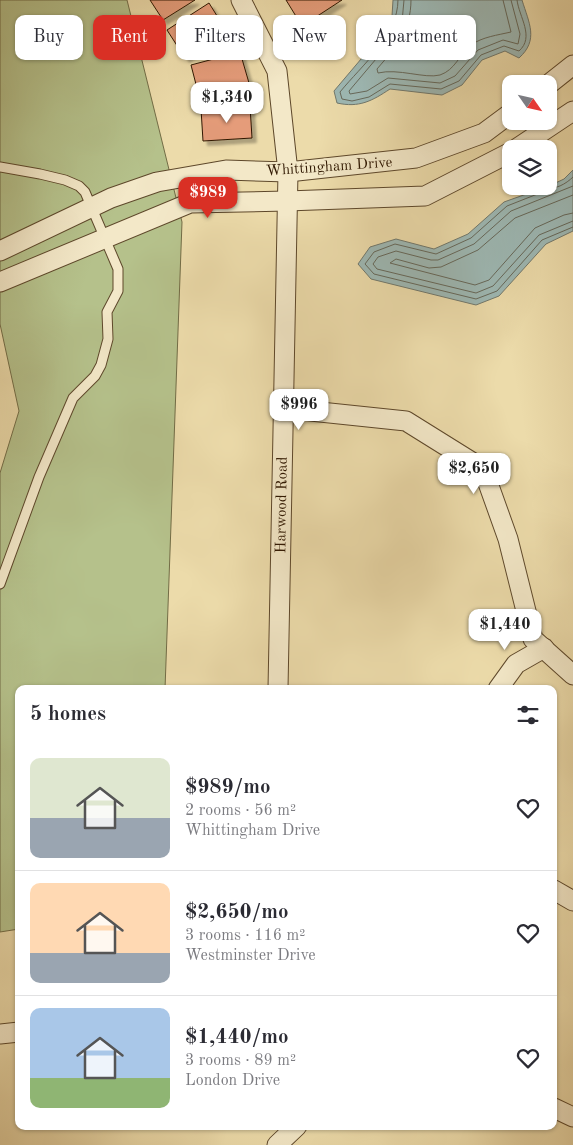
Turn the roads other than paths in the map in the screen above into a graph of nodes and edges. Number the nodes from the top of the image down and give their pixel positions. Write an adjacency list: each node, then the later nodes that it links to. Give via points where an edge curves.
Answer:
1 (241, 0): 9 (street, Harwood Road, via 278,71)
2 (573, 65): 3 (street)
3 (558, 77)
4 (573, 111): 6 (street)
5 (502, 120): 9 (street, Whittingham Drive, via 484,133 416,158)
6 (530, 140)
7 (502, 157): 10 (street, Whittingham Drive, via 425,196)
8 (0, 167): 11 (lane, via 65,180 85,192)
9 (288, 172): 10 (street, Harwood Road); 11 (street, Whittingham Drive, via 226,170 157,182)
10 (287, 202): 12 (street, Whittingham Drive, via 190,202); 15 (street, Harwood Road)
11 (91, 208): 12 (lane); 13 (street, Whittingham Drive)
12 (103, 239): 14 (street, Whittingham Drive); 16 (lane, via 118,269 118,290 107,312 105,354 95,376 73,398 39,476)
13 (0, 251)
14 (0, 282)
15 (282, 408): 17 (street, via 406,421 483,469 508,539 533,639); 19 (street, Harwood Road)
16 (0, 584)
17 (544, 648): 18 (street); 20 (street, via 516,664)
18 (573, 675)
19 (278, 685)
20 (501, 685)
21 (557, 892): 22 (street)
22 (573, 901)
23 (15, 1032): 24 (street)
24 (0, 1034)
25 (557, 1109): 26 (street)
26 (573, 1117)
27 (293, 1130): 28 (street)
28 (276, 1145)

